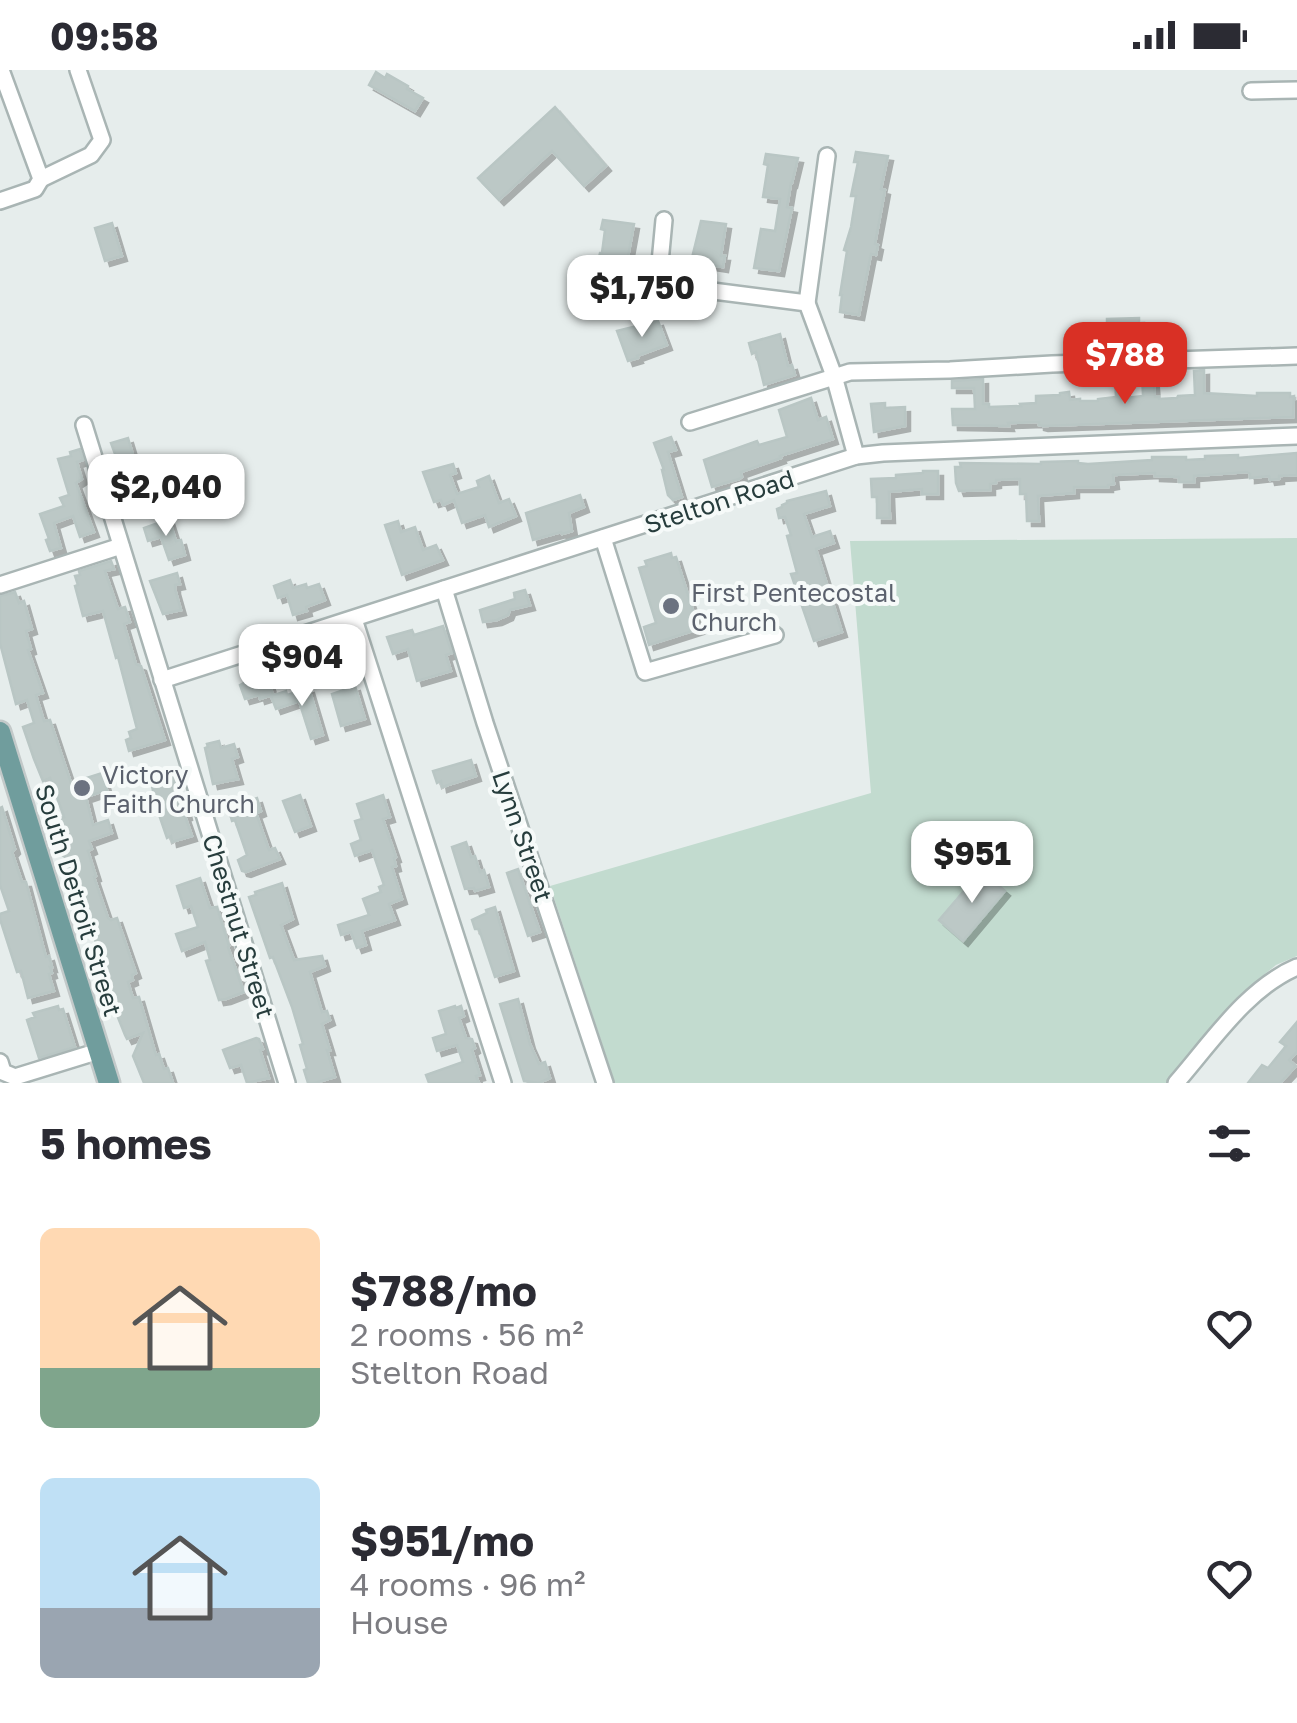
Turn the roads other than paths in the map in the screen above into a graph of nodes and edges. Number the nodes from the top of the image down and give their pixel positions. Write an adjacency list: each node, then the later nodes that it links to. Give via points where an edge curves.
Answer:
1 (1, 70): 5 (street)
2 (78, 70): 7 (street, via 102,140 92,154)
3 (1297, 90): 4 (street)
4 (1252, 92)
5 (6, 100): 7 (street)
6 (827, 156): 12 (street)
7 (41, 179): 8 (street, via 35,189)
8 (0, 202)
9 (664, 220): 10 (street)
10 (658, 284): 11 (street); 12 (street)
11 (605, 303)
12 (806, 304): 14 (street)
13 (1297, 356): 14 (street)
14 (834, 376): 15 (street); 18 (street)
15 (690, 422)
16 (84, 426): 20 (street, Chestnut Street)
17 (1297, 436): 18 (street, Stelton Road)
18 (856, 456): 19 (street, Stelton Road)
19 (603, 538): 22 (street, Stelton Road); 24 (street, via 645,672)
20 (120, 546): 21 (street); 25 (street, Chestnut Street)
21 (0, 585)
22 (444, 588): 23 (street, Stelton Road); 34 (street, Lynn Street)
23 (354, 619): 25 (street, Stelton Road); 33 (street)
24 (775, 635)
25 (162, 680): 32 (street, Chestnut Street)
26 (0, 732): 27 (main road, South Detroit Street)
27 (8, 784): 29 (main road, South Detroit Street)
28 (1297, 967): 35 (street, via 1256,992)
29 (99, 1052): 30 (street, via 16,1076); 31 (main road, South Detroit Street)
30 (0, 1062)
31 (109, 1083)
32 (287, 1083)
33 (504, 1083)
34 (605, 1083)
35 (1176, 1083)

